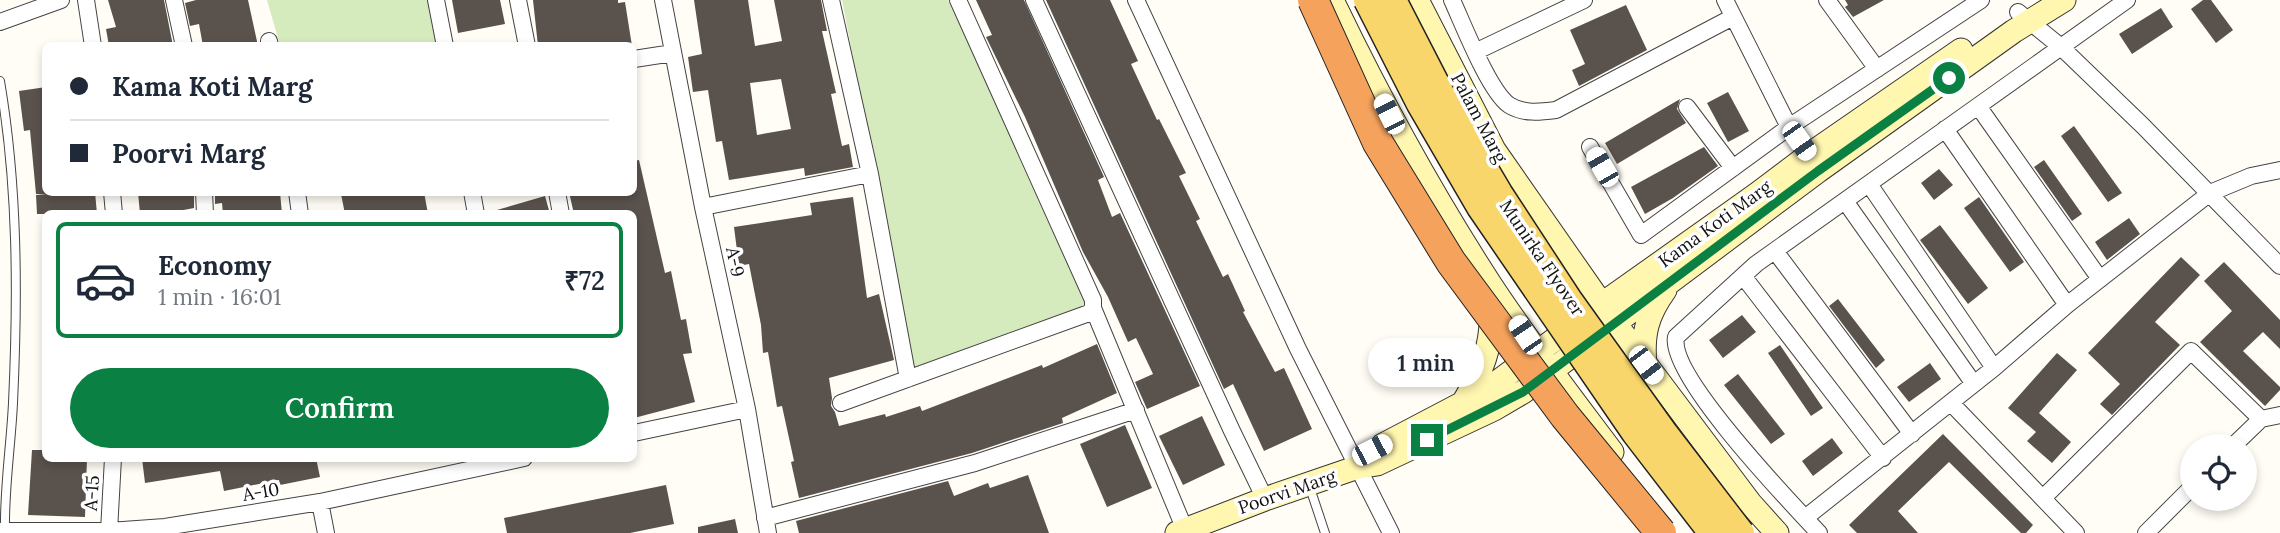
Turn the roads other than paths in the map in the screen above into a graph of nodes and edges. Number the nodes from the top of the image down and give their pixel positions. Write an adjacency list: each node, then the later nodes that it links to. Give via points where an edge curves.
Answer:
1 (61, 0): 25 (street)
2 (86, 0): 26 (street)
3 (174, 0): 27 (street)
4 (436, 0): 28 (street)
5 (518, 0): 29 (street)
6 (663, 0): 32 (street, A-9)
7 (831, 0): 44 (street)
8 (958, 0): 60 (street)
9 (1034, 0): 84 (street)
10 (1136, 0): 81 (street)
11 (1312, 0): 95 (highway, bridge, via 1378,143 1451,262 1565,415)
12 (1332, 0): 50 (main road, via 1400,136)
13 (1367, 0): 97 (main road, Munirka Flyover, bridge, via 1480,207 1635,433)
14 (1393, 0): 98 (main road, Munirka Flyover, bridge, via 1499,194 1665,435)
15 (1418, 0): 47 (main road, Palam Marg, via 1494,150)
16 (1452, 0): 31 (street)
17 (1584, 0): 31 (street)
18 (1725, 0): 24 (street)
19 (1827, 0): 34 (street)
20 (1981, 0): 34 (street)
21 (2064, 0): 23 (main road, Kama Koti Marg)
22 (2127, 0): 30 (street)
23 (2028, 11): 30 (street); 41 (main road, Kama Koti Marg)
24 (1733, 16): 31 (street, via 1556,110 1538,113 1510,106 1499,96); 38 (street)
25 (0, 22)
26 (92, 42)
27 (183, 42)
28 (444, 42)
29 (526, 42)
30 (2061, 47): 36 (street); 46 (street)
31 (1477, 51)
32 (673, 53): 33 (street); 49 (street, A-9)
33 (637, 59)
34 (1877, 69): 38 (street)
35 (0, 81): 89 (lane, via 17,287)
36 (1978, 106): 39 (street); 55 (street)
37 (1688, 107): 42 (street)
38 (1789, 127): 41 (street); 42 (street)
39 (1945, 129): 45 (street); 59 (street)
40 (1590, 147): 42 (street, via 1641,235)
41 (1814, 163): 57 (main road, Kama Koti Marg, via 1756,195); 58 (main road, Kama Koti Marg)
42 (1733, 168)
43 (2280, 170): 46 (street)
44 (870, 174): 49 (street); 66 (street)
45 (1869, 184): 48 (street); 64 (street)
46 (2210, 193): 52 (street); 55 (street)
47 (1524, 194): 50 (main road, via 1528,217 1510,237 1479,246); 53 (main road, Palam Marg)
48 (1845, 201): 51 (street); 67 (street)
49 (703, 206): 71 (street, A-9)
50 (1460, 235): 56 (main road)
51 (1775, 251): 54 (street); 76 (street)
52 (2280, 266)
53 (1578, 272): 57 (main road, via 1613,288); 61 (main road, Palam Marg)
54 (1743, 276): 78 (street); 87 (street, via 1676,337 1675,347 1703,397)
55 (2100, 279): 59 (street)
56 (1489, 283): 62 (main road); 69 (main road, via 1490,338 1484,363)
57 (1632, 284): 61 (main road, Kama Koti Marg)
58 (1669, 285): 61 (main road, Kama Koti Marg); 63 (main road, via 1651,310)
59 (2067, 305): 64 (street)
60 (1093, 308): 66 (street); 72 (street)
61 (1607, 313): 62 (main road, Poorvi Marg); 63 (main road, Palam Marg); 65 (main road, Poorvi Marg)
62 (1537, 353): 65 (main road); 69 (main road, Poorvi Marg)
63 (1646, 365): 99 (main road, Palam Marg)
64 (1994, 368): 67 (street)
65 (1551, 372): 81 (main road, Poorvi Marg, via 1494,409 1377,464); 96 (main road)
66 (908, 379): 68 (street)
67 (1974, 384): 70 (street)
68 (841, 403)
69 (1463, 403): 81 (main road, Poorvi Marg, via 1372,450)
70 (1951, 403): 76 (street); 83 (street)
71 (747, 409): 75 (street); 88 (street, A-9)
72 (1136, 410): 88 (street); 91 (street)
73 (2280, 415): 74 (street)
74 (2261, 419): 77 (street); 83 (street, via 2191,351)
75 (637, 432)
76 (1912, 434): 78 (street)
77 (2245, 434)
78 (1883, 458): 87 (street)
79 (113, 462): 90 (street, A-15)
80 (505, 462): 86 (street, A-10)
81 (1357, 467): 82 (main road, Poorvi Marg); 94 (street)
82 (1309, 485): 84 (main road, Poorvi Marg); 93 (lane)
83 (2043, 498): 101 (street)
84 (1265, 499): 91 (main road, Poorvi Marg)
85 (2180, 499): 102 (street)
86 (320, 502): 90 (street, A-10, via 164,527); 92 (street)
87 (1805, 518): 100 (street)
88 (767, 526)
89 (3, 531): 90 (street, A-10)
90 (108, 531)
91 (1181, 532)
92 (326, 533)
93 (1325, 533)
94 (1391, 533)
95 (1661, 533)
96 (1672, 533)
97 (1712, 533)
98 (1741, 533)
99 (1777, 533)
100 (1819, 533)
101 (2076, 533)
102 (2146, 533)

